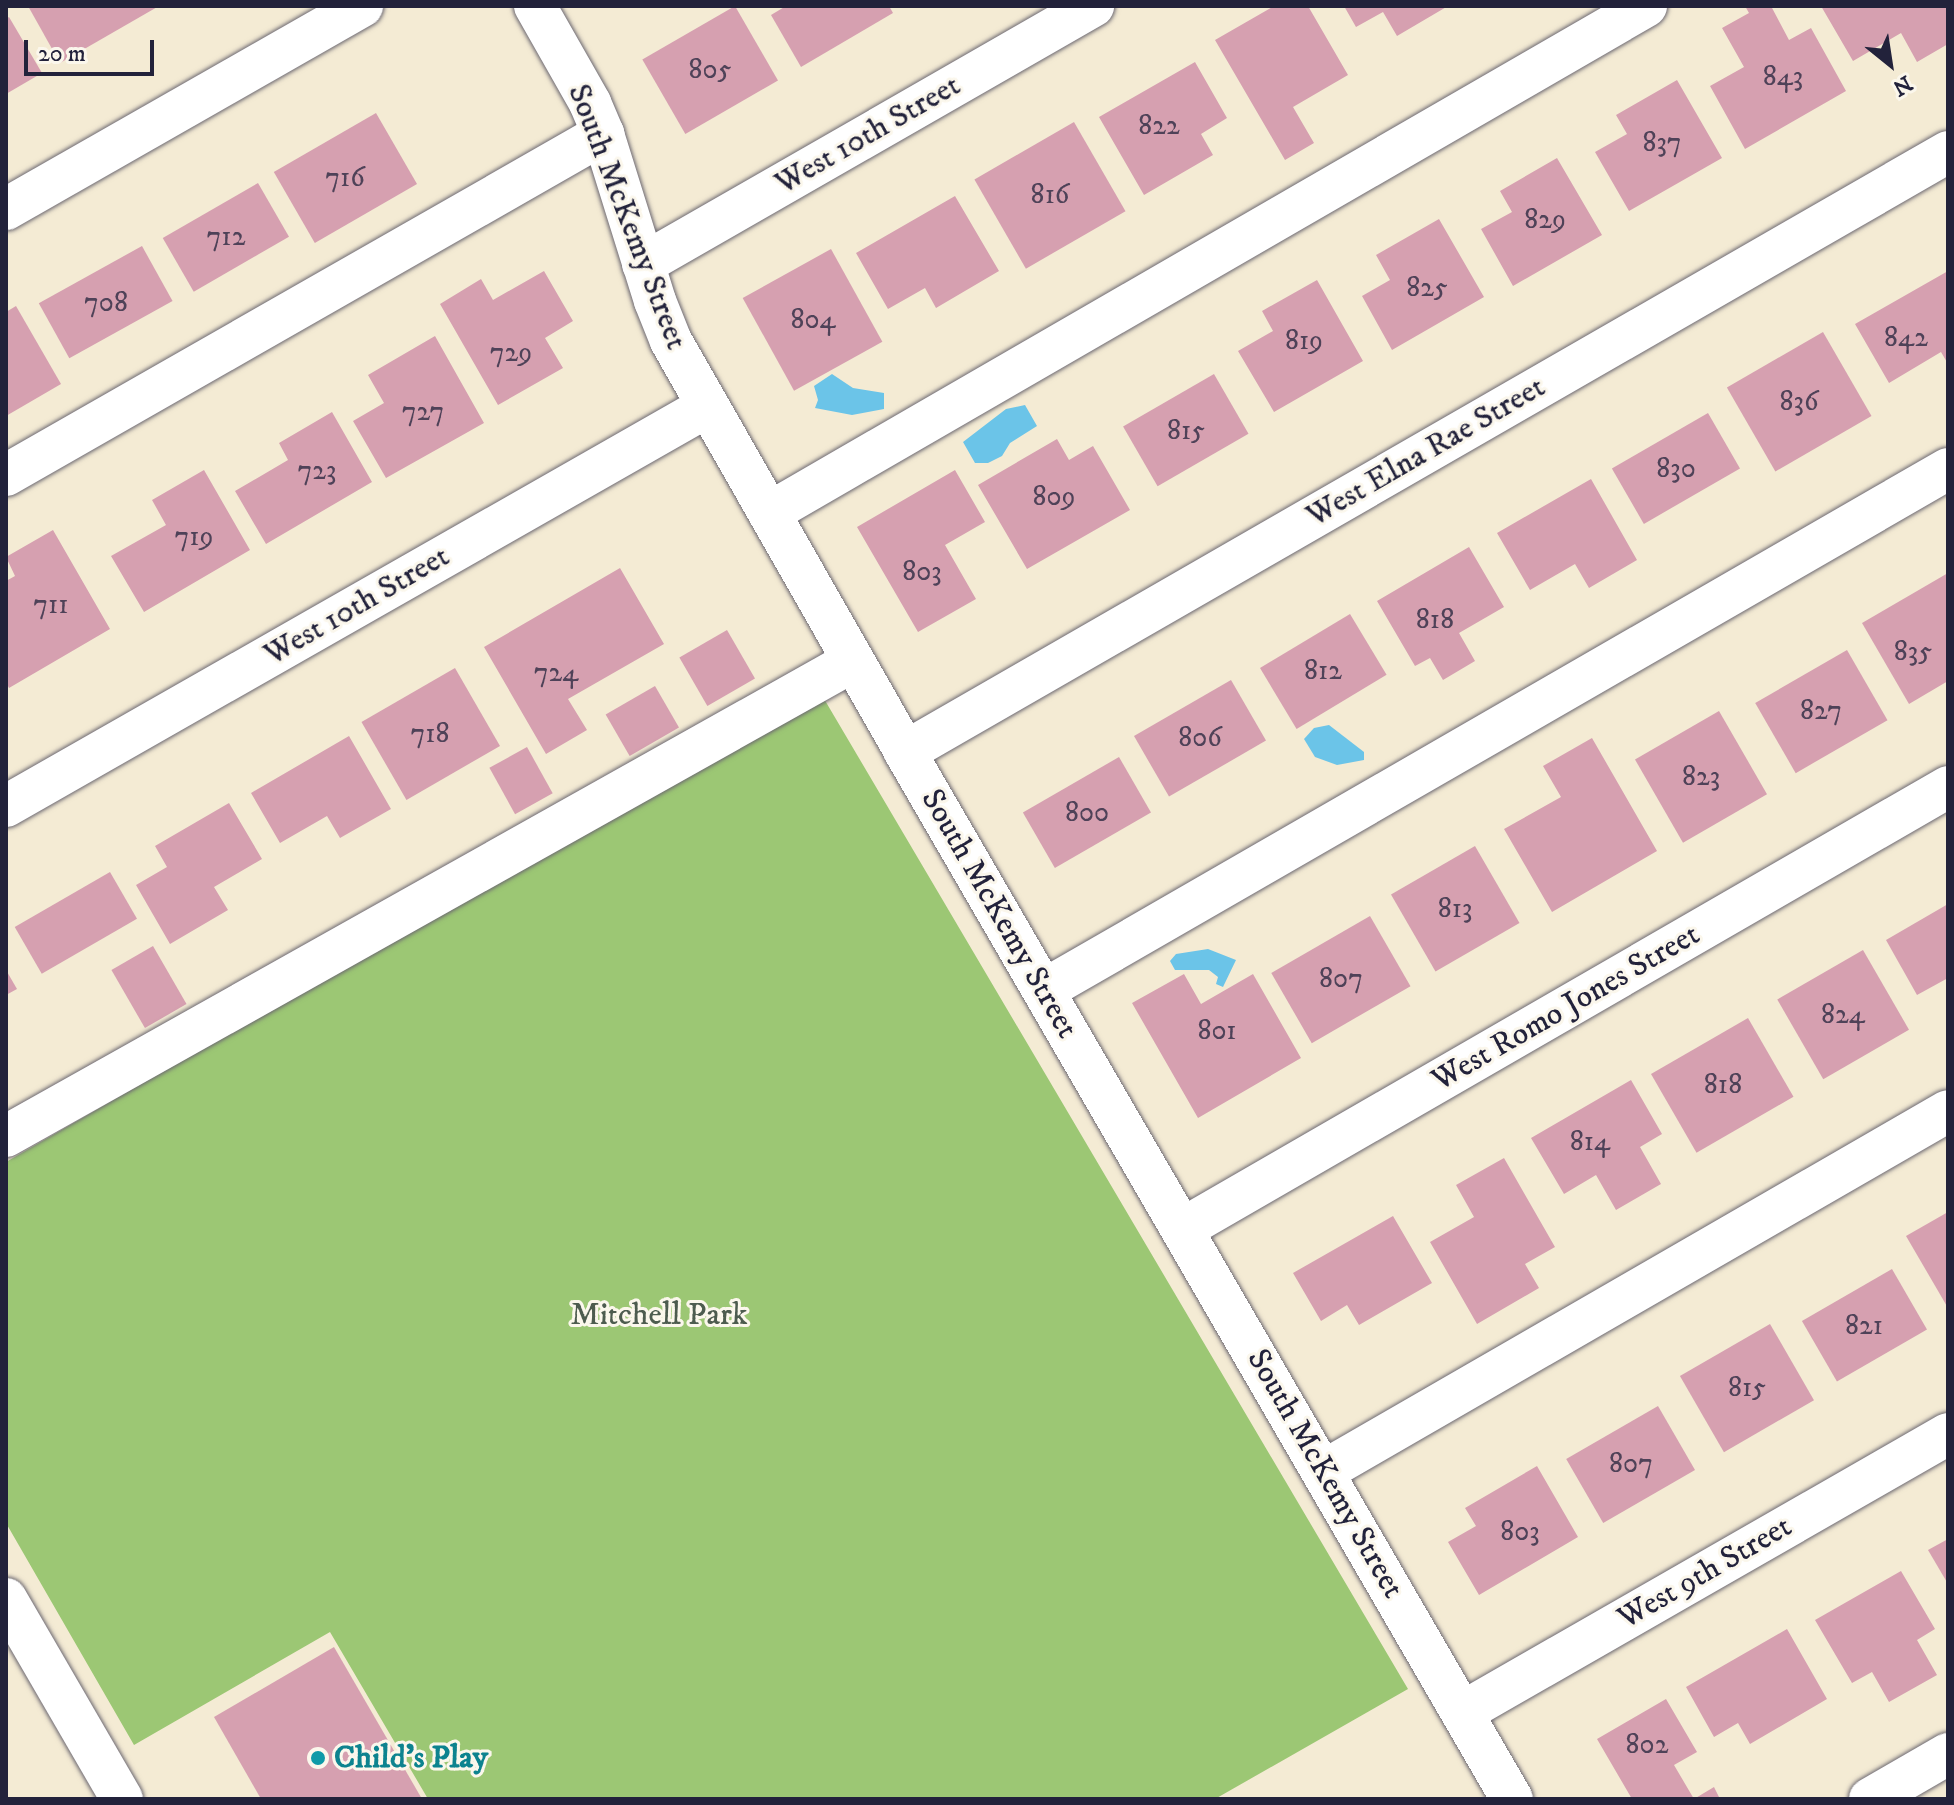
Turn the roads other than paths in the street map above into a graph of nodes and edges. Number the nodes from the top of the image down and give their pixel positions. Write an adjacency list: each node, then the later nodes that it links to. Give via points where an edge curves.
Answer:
1 (362, 6): 7 (street)
2 (535, 6): 5 (street, South McKemy Street)
3 (1093, 6): 8 (street, West 10th Street)
4 (1646, 6): 12 (street)
5 (603, 134): 8 (street, South McKemy Street); 11 (street)
6 (1948, 152): 14 (street, West Elna Rae Street)
7 (6, 209)
8 (643, 264): 9 (street, South McKemy Street, via 671,341)
9 (708, 406): 12 (street, South McKemy Street); 16 (street, West 10th Street)
10 (1948, 469): 17 (street)
11 (6, 475)
12 (769, 513): 13 (street, South McKemy Street)
13 (853, 661): 14 (street, South McKemy Street); 19 (street)
14 (905, 752): 17 (street, South McKemy Street)
15 (1948, 787): 20 (street, West Romo Jones Street)
16 (6, 806)
17 (1044, 990): 20 (street, South McKemy Street)
18 (1948, 1111): 22 (street)
19 (6, 1136)
20 (1184, 1228): 22 (street, South McKemy Street)
21 (1948, 1434): 24 (street, West 9th Street)
22 (1324, 1471): 24 (street, South McKemy Street)
23 (6, 1599): 26 (street)
24 (1463, 1712): 27 (street, South McKemy Street)
25 (1948, 1754): 28 (street)
26 (122, 1799)
27 (1512, 1799)
28 (1870, 1799)

